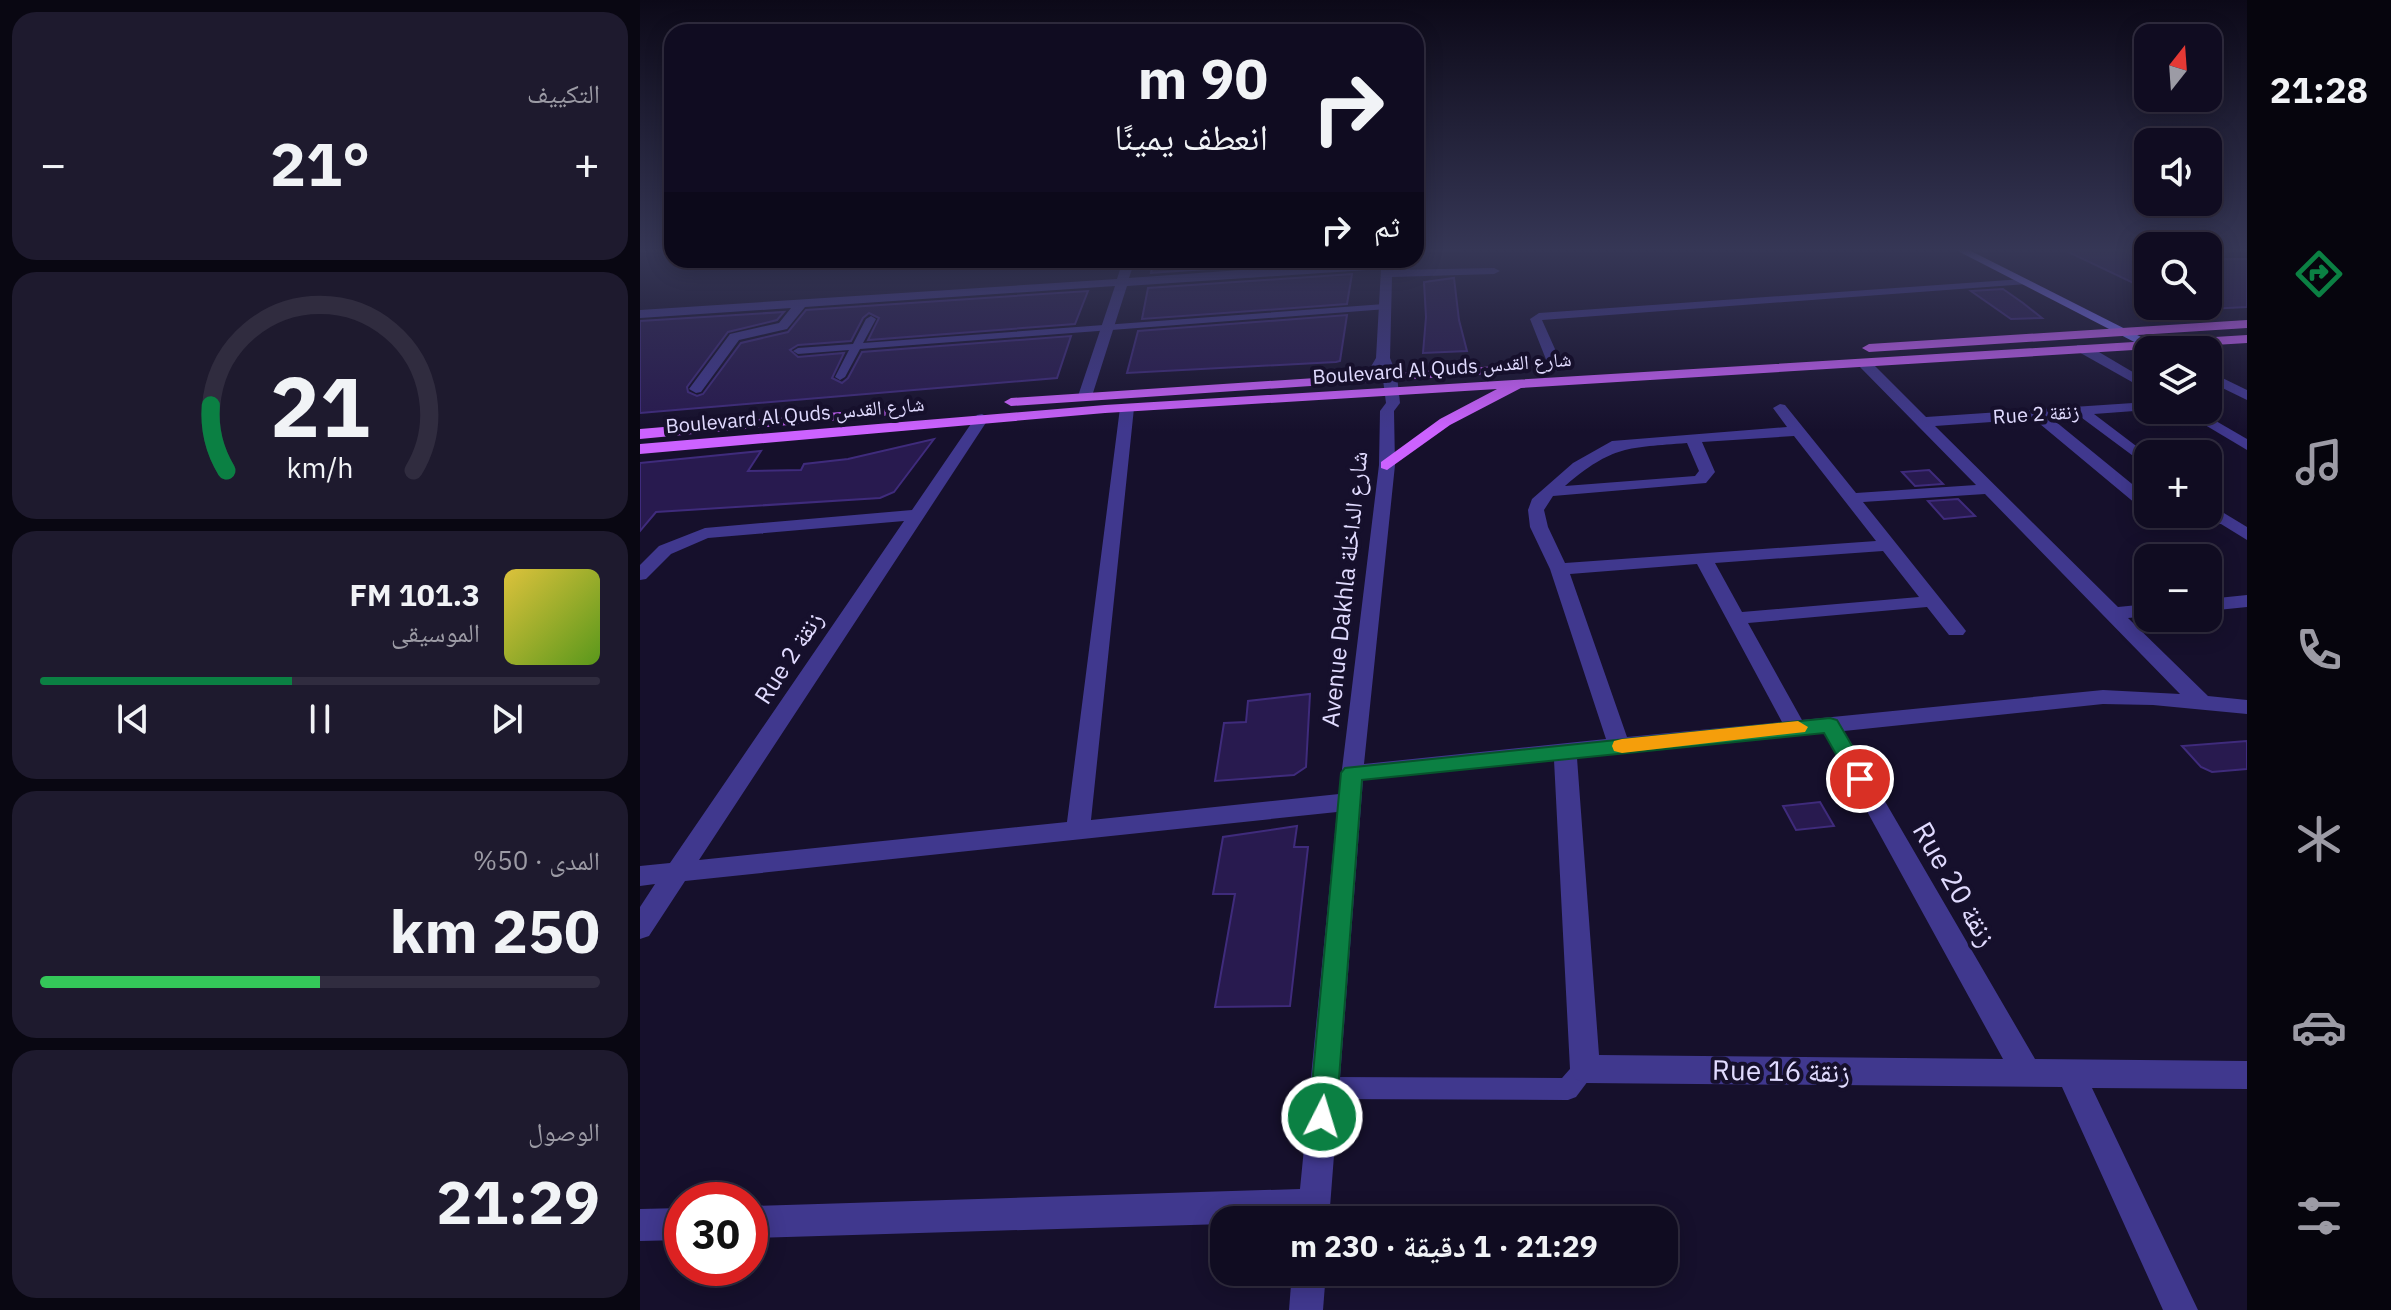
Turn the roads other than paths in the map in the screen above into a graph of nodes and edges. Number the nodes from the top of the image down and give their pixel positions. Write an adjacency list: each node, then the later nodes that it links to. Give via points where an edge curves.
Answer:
1 (727, 309): 8 (street)
2 (797, 309): 27 (street, via 783,326 735,337)
3 (1112, 309): 11 (street)
4 (1354, 309): 11 (street)
5 (1384, 309): 26 (street, Avenue Dakhla شارع الداخلة)
6 (1648, 309): 21 (street, via 1539,317 1537,325)
7 (2079, 309): 12 (main road)
8 (640, 314)
9 (871, 319): 16 (street)
10 (2247, 324): 12 (main road, Boulevard Al Quds شارع القدس)
11 (1106, 327): 16 (street); 28 (street)
12 (2124, 331): 13 (main road); 21 (main road, Boulevard Al Quds شارع القدس)
13 (2134, 336)
14 (2247, 339): 15 (main road, Boulevard Al Quds شارع القدس)
15 (2222, 341)
16 (856, 347): 19 (street); 22 (street)
17 (2134, 347): 18 (main road, Boulevard Al Quds شارع القدس)
18 (2082, 348): 20 (main road, Boulevard Al Quds شارع القدس); 23 (street)
19 (798, 351)
20 (1863, 362): 24 (main road, Boulevard Al Quds شارع القدس); 36 (street)
21 (1556, 367): 26 (main road, Boulevard Al Quds شارع القدس)
22 (840, 377)
23 (2134, 379)
24 (1523, 382): 26 (main road, Boulevard Al Quds شارع القدس); 44 (main road, via 1445,422)
25 (2222, 383): 29 (street)
26 (1385, 384): 28 (main road, Boulevard Al Quds شارع القدس); 31 (main road, Boulevard Al Quds شارع القدس); 44 (street, Avenue Dakhla شارع الداخلة)
27 (696, 389)
28 (1085, 396): 39 (main road, Boulevard Al Quds شارع القدس)
29 (2247, 396)
30 (2134, 407): 33 (street, Rue 2 زنقة)
31 (1127, 408): 35 (main road, Boulevard Al Quds شارع القدس); 71 (street)
32 (1780, 408): 38 (street)
33 (2081, 411): 34 (street, Rue 2 زنقة); 43 (street)
34 (2037, 414): 36 (street, Rue 2 زنقة); 47 (street)
35 (982, 418): 42 (main road, Boulevard Al Quds شارع القدس); 49 (street, Rue 2 زنقة)
36 (1924, 422): 45 (street)
37 (2211, 424): 41 (street)
38 (1798, 431): 40 (street); 48 (street)
39 (640, 434)
40 (1693, 439): 46 (street, via 1617,444); 46 (street, via 1707,472 1700,480)
41 (2247, 445)
42 (640, 449)
43 (2134, 451)
44 (1387, 465): 69 (street, Avenue Dakhla شارع الداخلة)
45 (1988, 489): 48 (street); 60 (street)
46 (1547, 492): 54 (street, via 1536,510)
47 (2134, 494)
48 (1851, 498): 52 (street)
49 (915, 515): 55 (street, via 705,533 665,550); 72 (street, Rue 2 زنقة)
50 (2224, 519): 51 (street)
51 (2247, 535)
52 (1887, 545): 53 (street); 56 (street)
53 (1704, 560): 54 (street); 61 (street)
54 (1559, 569): 67 (street)
55 (640, 575)
56 (1933, 601): 61 (street); 62 (street)
57 (2247, 601): 58 (street)
58 (2222, 604)
59 (2134, 611): 60 (street)
60 (2116, 613): 63 (street)
61 (1736, 618): 66 (street)
62 (1956, 631)
63 (2202, 703): 64 (street); 65 (street, via 2103,697)
64 (2247, 707)
65 (1830, 725): 66 (street); 76 (street, Rue 20 زنقة)
66 (1796, 728): 67 (street)
67 (1619, 747): 68 (street)
68 (1565, 752): 69 (street); 75 (street)
69 (1352, 773): 70 (street, Avenue Dakhla شارع الداخلة)
70 (1350, 802): 71 (street); 79 (street, Avenue Dakhla شارع الداخلة)
71 (1078, 828): 72 (street)
72 (679, 871): 73 (street); 74 (street, Rue 2 زنقة)
73 (640, 876)
74 (640, 928)
75 (1585, 1069): 76 (street, Rue 16 زنقة); 79 (street, via 1568,1089)
76 (2027, 1073): 77 (street, Rue 16 زنقة)
77 (2070, 1073): 78 (street, Rue 16 زنقة); 87 (street)
78 (2247, 1075)
79 (1325, 1088): 80 (street, Avenue Dakhla شارع الداخلة)
80 (1315, 1206)
81 (1210, 1214): 82 (street)
82 (768, 1222)
83 (664, 1224): 84 (street)
84 (640, 1225)
85 (1308, 1286): 86 (street)
86 (1306, 1310)
87 (2181, 1310)

